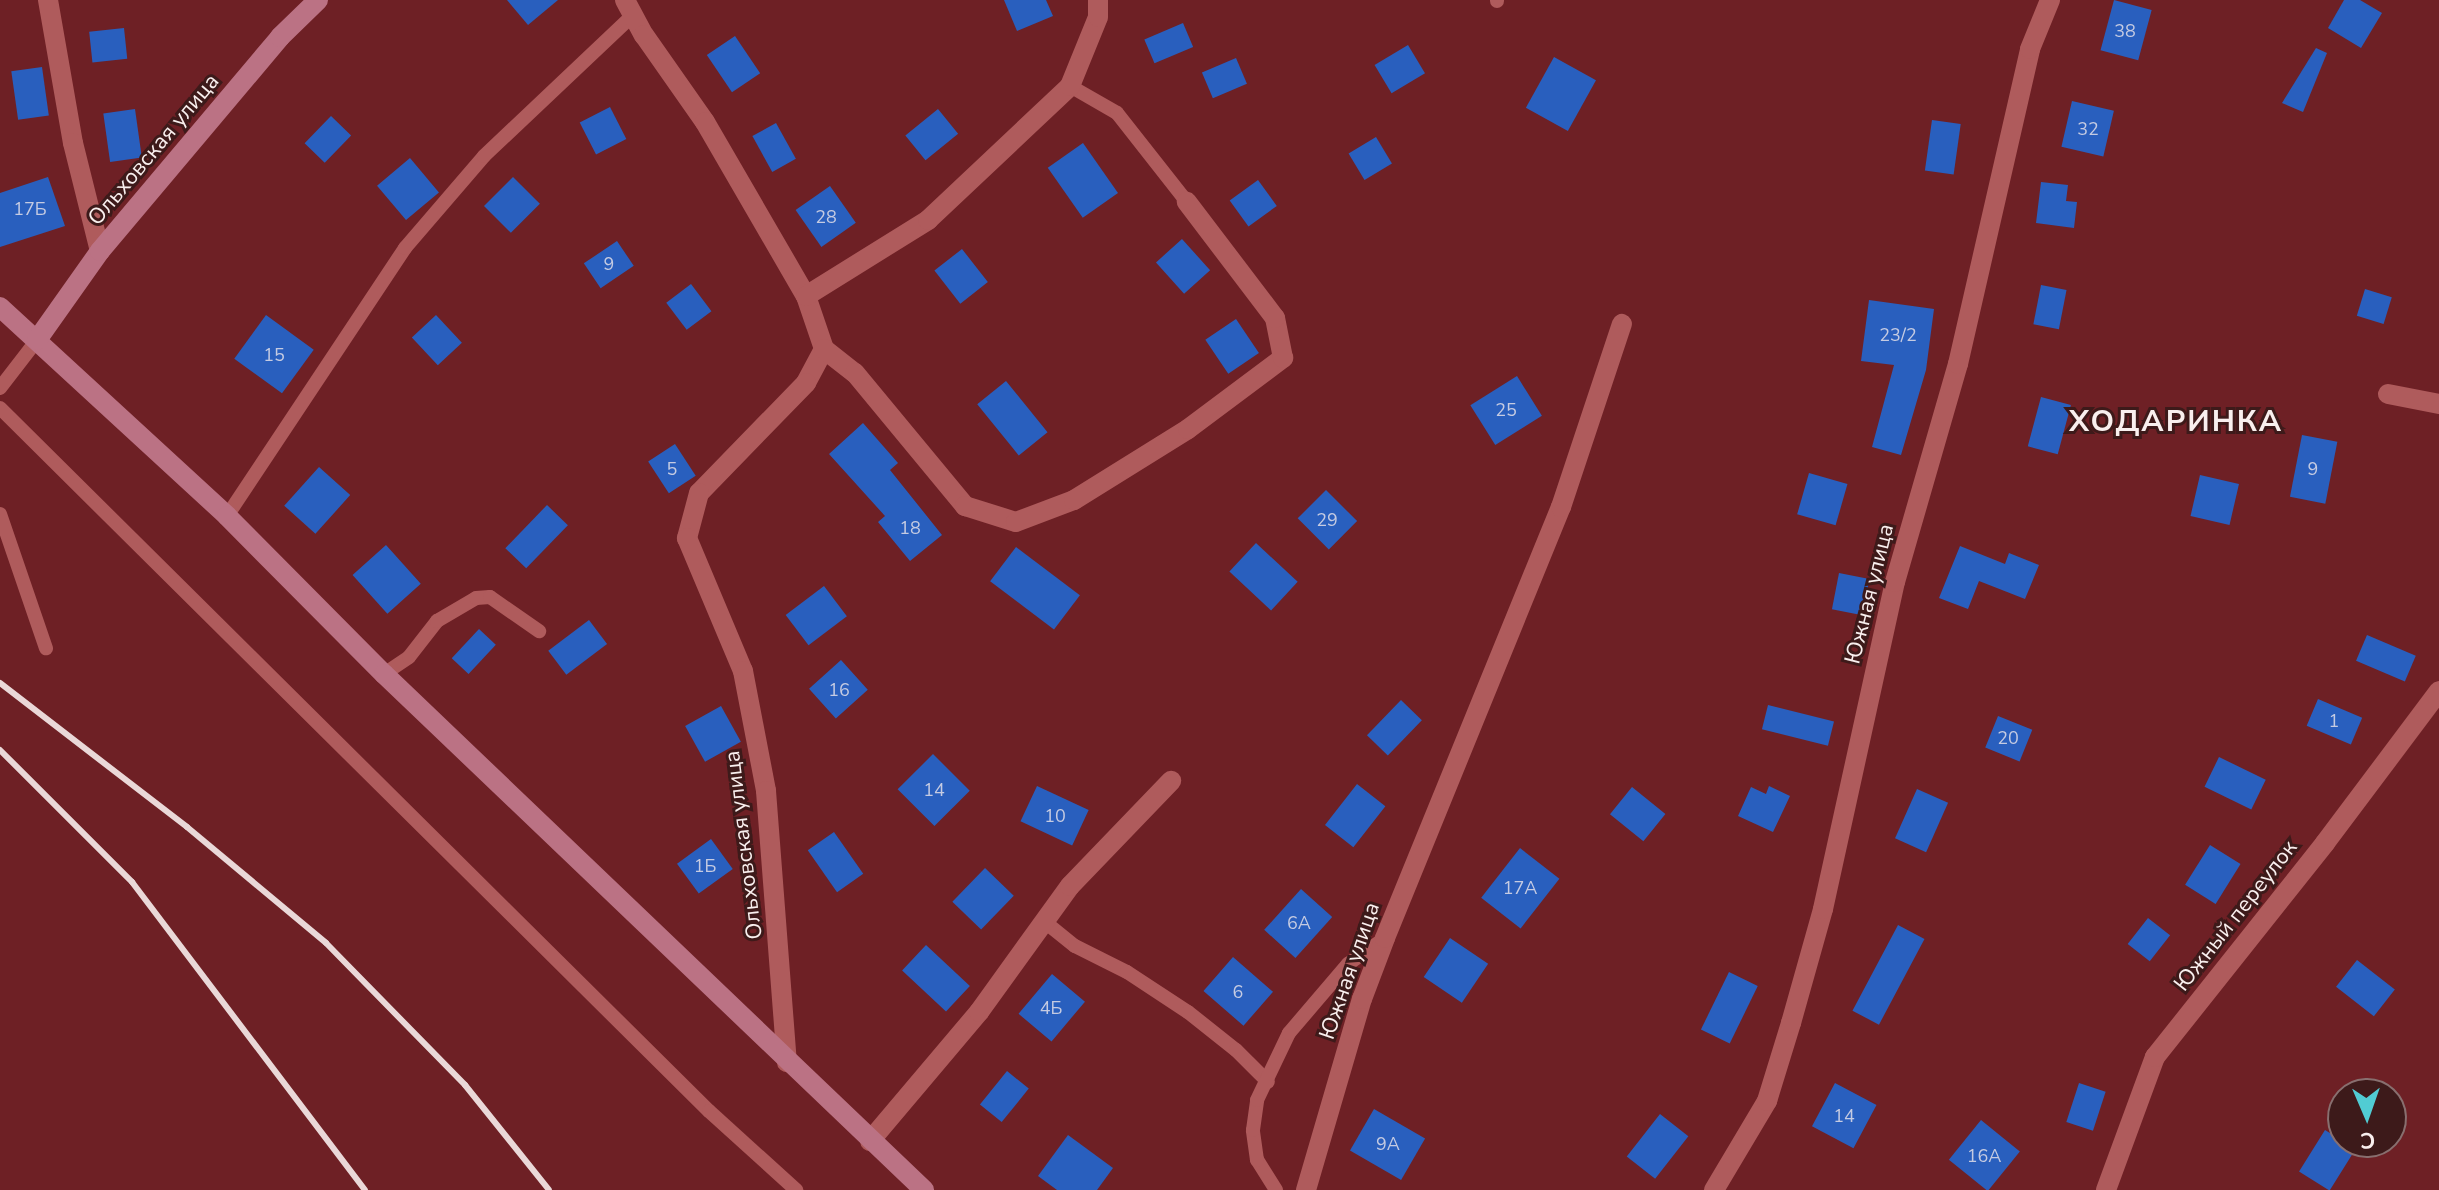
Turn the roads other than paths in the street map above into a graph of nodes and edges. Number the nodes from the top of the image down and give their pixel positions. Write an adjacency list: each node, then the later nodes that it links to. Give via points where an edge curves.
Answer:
1 (48, 0): 8 (street, via 73,143)
2 (318, 0): 8 (street, Ольховская улица, via 280,37)
3 (1098, 0): 6 (street, via 1098,17)
4 (2050, 0): 34 (street, Южная улица, via 2030,49 1979,279 1895,582 1823,909 1791,1023 1767,1101)
5 (629, 8): 9 (street, via 705,122); 19 (lane, via 484,156 405,248)
6 (1070, 86): 7 (lane, via 1117,113); 9 (street, via 928,220)
7 (1187, 202): 13 (street, via 1275,318 1283,358 1188,429 1074,500 1016,522 965,506 855,373)
8 (100, 251): 12 (street, Ольховская улица)
9 (806, 296): 13 (street)
10 (0, 307): 12 (street)
11 (1622, 324): 26 (street, Южная улица, via 1561,507)
12 (37, 340): 14 (lane); 19 (street)
13 (824, 349): 27 (street, Ольховская улица, via 806,383 699,493 687,538 743,671 766,791)
14 (0, 388)
15 (2388, 394): 16 (street)
16 (2439, 404)
17 (0, 408): 30 (lane, via 709,1111)
18 (0, 514): 21 (lane)
19 (227, 516): 22 (street)
20 (539, 631): 22 (lane, via 490,597 476,598 437,621 409,657)
21 (46, 648)
22 (384, 674): 27 (street)
23 (2439, 691): 35 (street, Южный переулок, via 2155,1057)
24 (1171, 781): 25 (street, via 1070,886)
25 (1045, 922): 28 (lane, via 1075,946 1188,1012); 29 (street, via 979,1012)
26 (1385, 938): 28 (lane, via 1348,964 1289,1033); 33 (street, Южная улица)
27 (787, 1062): 29 (street)
28 (1268, 1082): 32 (lane, via 1257,1100 1253,1130 1257,1160)
29 (870, 1141): 31 (street)
30 (796, 1190)
31 (924, 1190)
32 (1276, 1190)
33 (1306, 1190)
34 (1714, 1190)
35 (2106, 1190)

